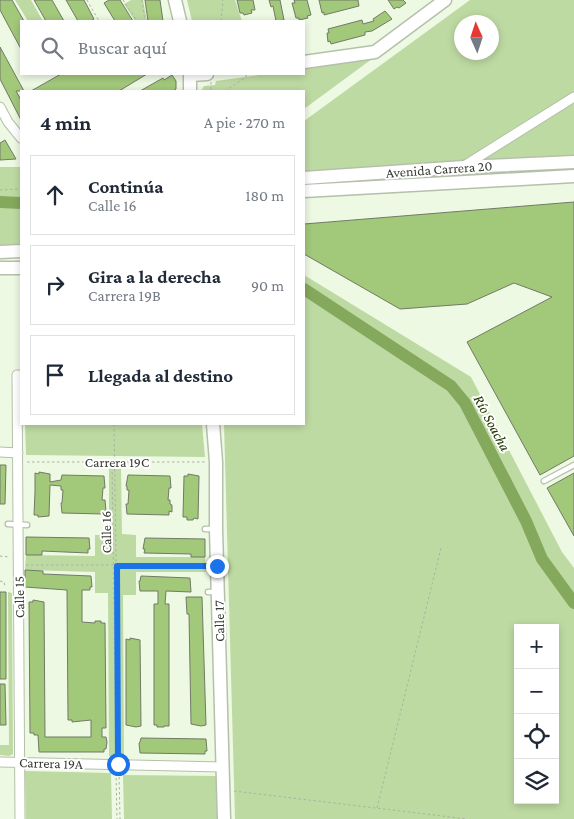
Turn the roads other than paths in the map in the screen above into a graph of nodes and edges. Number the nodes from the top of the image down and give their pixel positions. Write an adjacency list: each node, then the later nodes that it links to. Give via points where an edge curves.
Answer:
1 (175, 0): 3 (street)
2 (445, 0): 4 (street, via 375,52)
3 (180, 20)
4 (305, 62)
5 (190, 75): 6 (street)
6 (190, 90)
7 (574, 97): 11 (street)
8 (0, 107): 9 (street)
9 (20, 137)
10 (574, 162): 11 (street, Avenida Carrera 20)
11 (464, 167): 13 (street, Avenida Carrera 20)
12 (574, 176): 14 (street, Avenida Carrera 20)
13 (305, 178)
14 (305, 191)
15 (20, 251): 16 (street)
16 (0, 252)
17 (0, 268): 18 (street)
18 (20, 268)
19 (19, 375): 22 (street, Calle 15, via 14,420)
20 (213, 425): 29 (street, Calle 17, via 216,462 210,529 217,566 213,592)
21 (0, 452): 22 (street)
22 (18, 457): 26 (street, Calle 15)
23 (574, 465): 24 (lane)
24 (544, 481)
25 (8, 524): 26 (lane)
26 (23, 524): 28 (street, Calle 15, via 19,561)
27 (0, 762): 28 (street, Carrera 19A)
28 (20, 762): 29 (street, Carrera 19A); 30 (street, Calle 15)
29 (222, 767): 31 (street, Calle 17)
30 (20, 819)
31 (224, 819)

